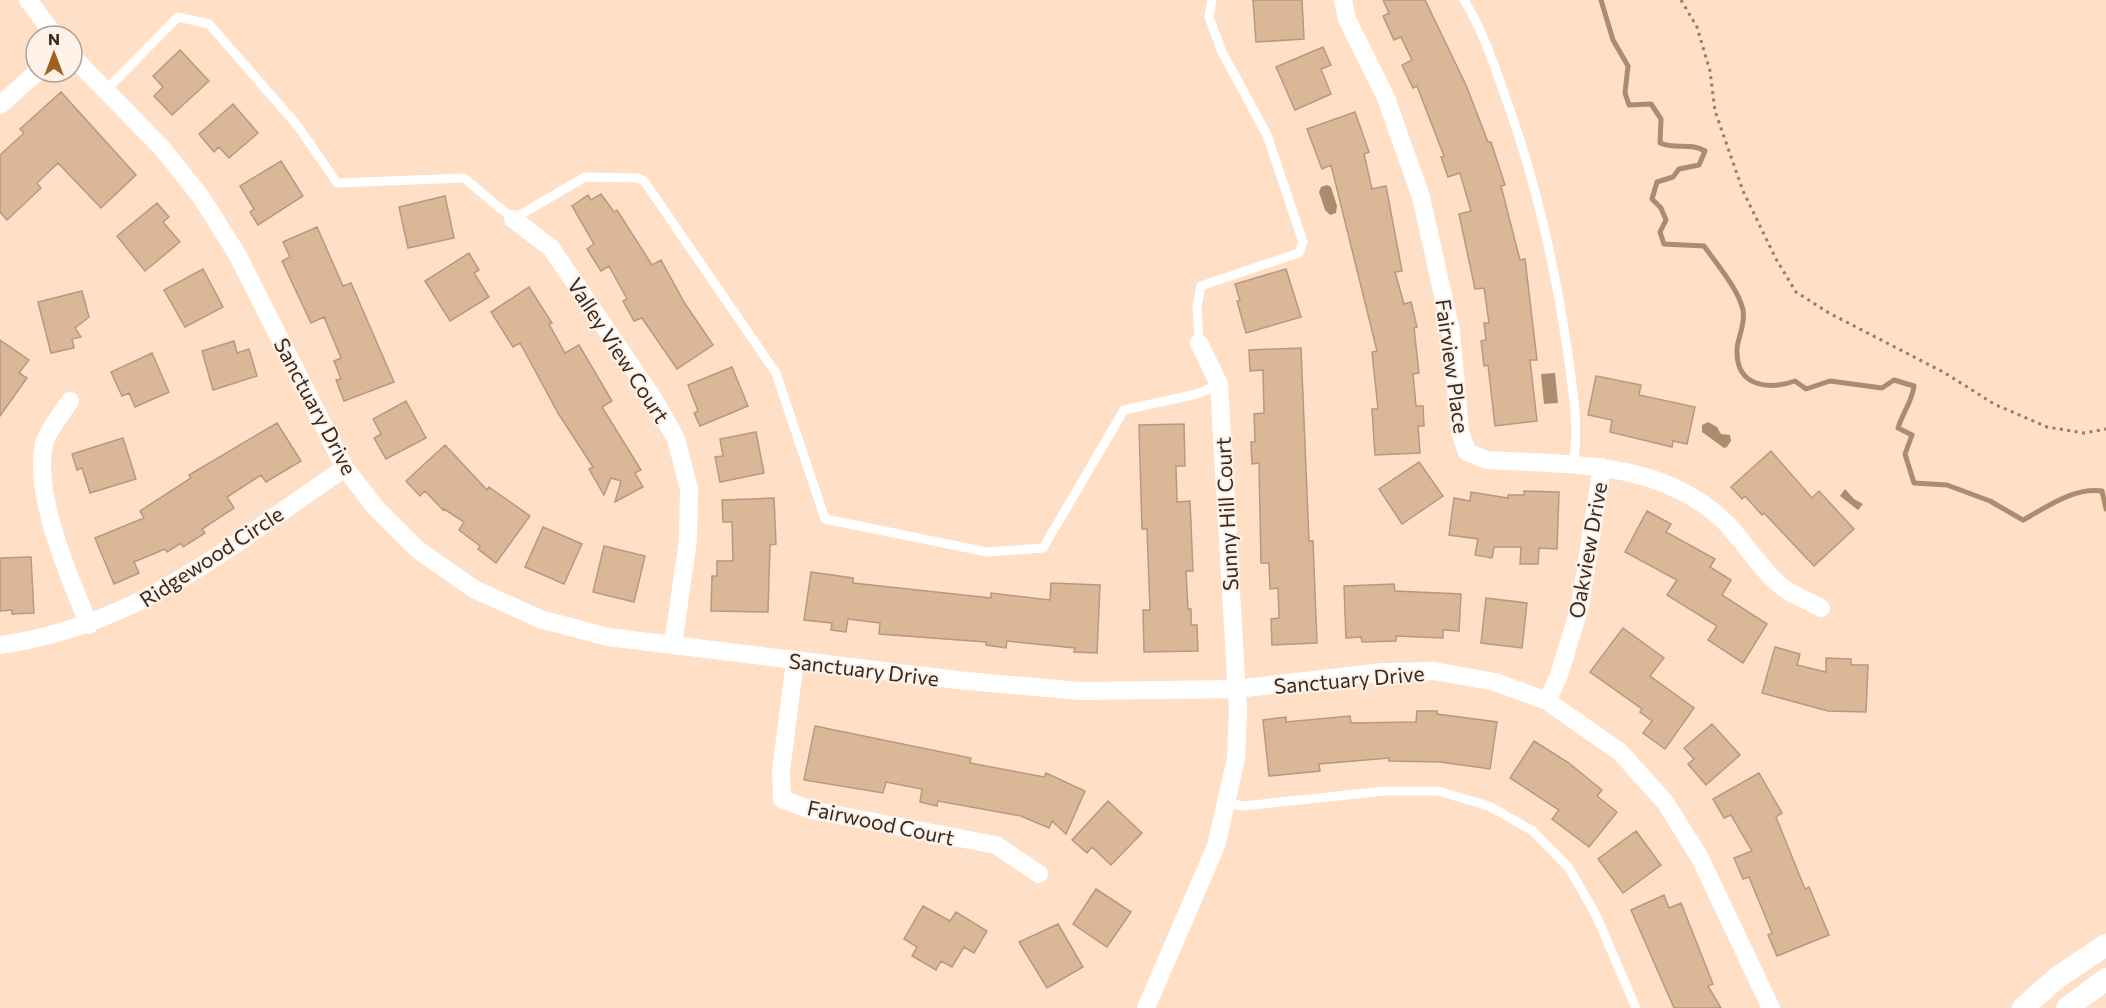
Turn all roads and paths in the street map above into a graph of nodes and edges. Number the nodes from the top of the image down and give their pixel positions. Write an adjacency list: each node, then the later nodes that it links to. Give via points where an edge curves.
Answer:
1 (28, 0): 6 (street)
2 (1212, 0): 12 (lane, via 1212,26 1267,135 1303,242 1299,253 1201,286 1197,306)
3 (1343, 0): 16 (street, Fairview Place, via 1347,19 1386,98 1421,197 1451,331 1460,432 1467,452 1487,459)
4 (1464, 0): 16 (lane, via 1494,65 1515,124 1550,245 1574,407)
5 (1681, 0): 15 (path, via 1697,27 1710,71 1715,111 1743,191 1796,292 1994,404 2047,427 2084,433)
6 (46, 24)
7 (84, 68): 9 (street, Sanctuary Drive)
8 (24, 84): 10 (street)
9 (106, 90): 11 (lane, via 178,18 209,24 297,125 337,183 464,178); 18 (street, Sanctuary Drive, via 161,147 237,254)
10 (0, 105)
11 (513, 219): 13 (lane, via 585,177 644,180 776,374 825,519 987,552 1043,548 1124,410 1197,394); 22 (street, Valley View Court, via 551,248 655,400 676,439 688,489 688,540)
12 (1199, 343): 13 (street, Sunny Hill Court)
13 (1219, 384): 24 (street, Sunny Hill Court)
14 (70, 401): 20 (street, via 44,442 42,473 49,514)
15 (2106, 429)
16 (1573, 465): 17 (street, Fairview Place)
17 (1602, 467): 19 (street, Fairview Place, via 1648,476 1687,493 1726,523 1783,588); 25 (street, Oakview Drive, via 1580,606)
18 (345, 468): 20 (street, Ridgewood Circle, via 200,568 146,600); 22 (street, Sanctuary Drive, via 375,507 418,550 474,589 540,619 608,637)
19 (1821, 608)
20 (89, 625): 21 (street, Ridgewood Circle)
21 (0, 645)
22 (673, 645): 23 (street, Sanctuary Drive)
23 (795, 660): 24 (street, Sanctuary Drive, via 1080,691); 27 (street, Fairwood Court, via 781,771 782,799 811,810 996,845)
24 (1237, 689): 25 (street, Sanctuary Drive, via 1383,672 1434,671 1495,682); 26 (street, Sunny Hill Court, via 1236,759)
25 (1547, 701): 32 (street, Sanctuary Drive, via 1620,752 1665,802 1700,858)
26 (1228, 803): 30 (street, Sunny Hill Court, via 1216,846); 31 (lane, via 1244,806 1385,791 1438,791 1489,806 1533,831 1569,868 1596,915)
27 (1039, 874)
28 (2106, 945): 33 (street, via 2058,977)
29 (2106, 979): 34 (street)
30 (1146, 1008)
31 (1636, 1008)
32 (1771, 1008)
33 (2023, 1008)
34 (2067, 1008)

